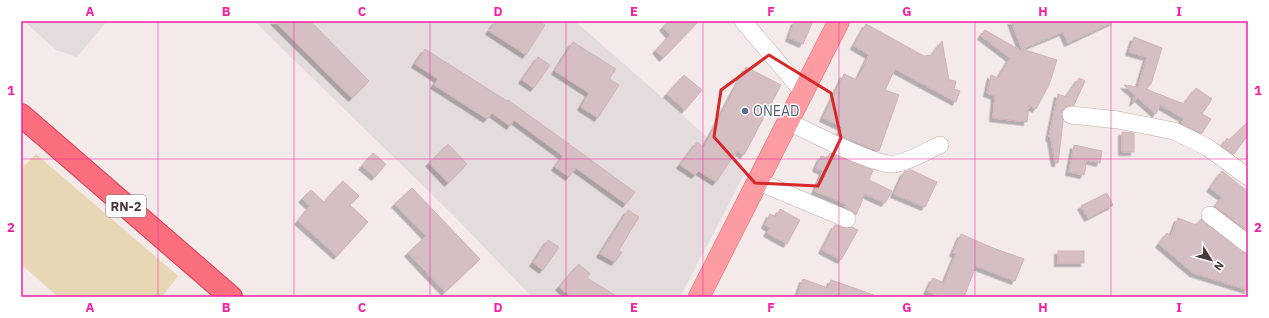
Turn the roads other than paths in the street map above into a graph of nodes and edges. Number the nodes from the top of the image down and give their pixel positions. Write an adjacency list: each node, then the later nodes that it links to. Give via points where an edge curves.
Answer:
1 (743, 21): 3 (street)
2 (839, 21): 3 (main road)
3 (804, 93): 6 (main road)
4 (21, 115): 13 (highway, RN-2)
5 (1071, 115): 8 (street, via 1118,120 1174,131)
6 (789, 122): 7 (street, via 873,160 888,164 896,164); 9 (main road)
7 (940, 145)
8 (1244, 168)
9 (758, 182): 11 (street); 14 (main road)
10 (1210, 215): 12 (street)
11 (847, 219)
12 (1248, 244)
13 (231, 297)
14 (699, 297)

